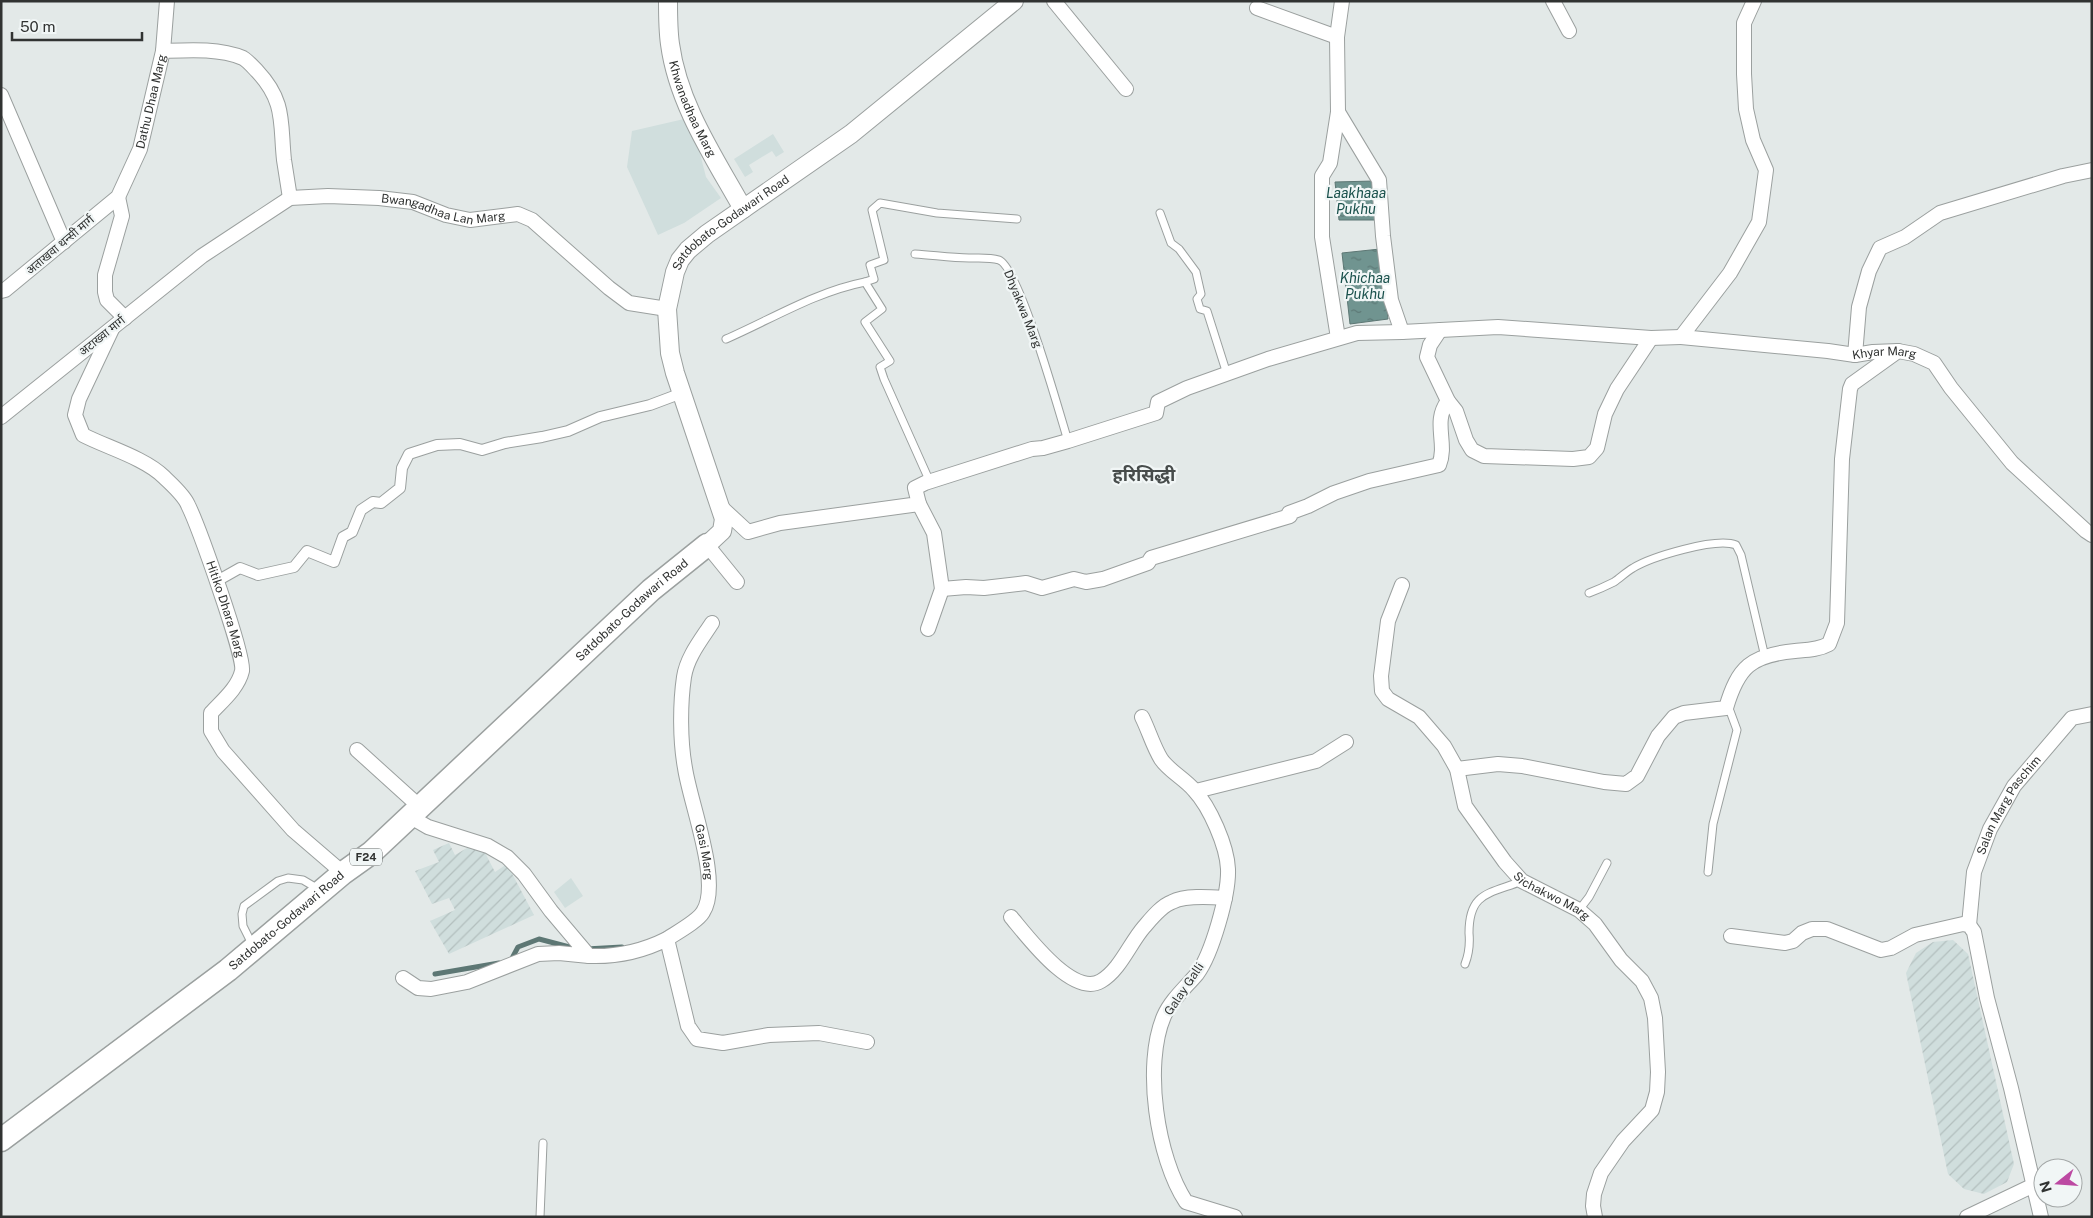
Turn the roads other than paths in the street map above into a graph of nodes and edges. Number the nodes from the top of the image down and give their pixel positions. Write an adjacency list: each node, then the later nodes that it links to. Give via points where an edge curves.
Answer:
1 (167, 1): 11 (street, Dathu Dhaa Marg)
2 (668, 1): 18 (street, Khwanadhaa Marg, via 670,44 691,115)
3 (1014, 1): 18 (street, Satdobato-Godawari Road / F24, via 851,134)
4 (1054, 1): 12 (street)
5 (1342, 1): 10 (street)
6 (1553, 1): 9 (street)
7 (1754, 1): 30 (street, via 1744,23 1744,74 1746,109 1753,140 1766,170 1759,222 1730,273)
8 (1257, 8): 10 (street)
9 (1569, 31)
10 (1337, 37): 14 (street)
11 (163, 51): 16 (street, Dathu Dhaa Marg, via 140,149); 17 (street, via 228,54 245,59 260,74 275,95 283,122)
12 (1126, 89)
13 (1, 95): 21 (street)
14 (1338, 112): 29 (street, via 1379,180 1391,300); 31 (street, via 1330,163 1322,176 1322,237)
15 (2092, 170): 35 (street, via 1940,213 1905,237 1880,248 1869,271 1859,307)
16 (118, 196): 21 (street, अताखवा थन्सी मार्ग); 26 (street, via 122,216 105,275 105,292 107,300)
17 (290, 198): 25 (street, Bwangadhaa Lan Marg, via 328,196 413,202 446,216 470,220 518,214 532,220 629,303); 26 (street, अटाख्वा मार्ग, via 202,256)
18 (743, 209): 25 (street, Satdobato-Godawari Road / F24, via 706,234 680,260 670,287)
19 (1160, 213): 36 (lane, via 1171,243 1196,272 1201,294 1197,299 1200,309 1207,311)
20 (1018, 218): 23 (lane, via 938,213 880,203 872,210 884,260 870,265 874,279)
21 (64, 242): 24 (street, अताखवा थन्सी मार्ग)
22 (915, 254): 40 (lane, Dhyakwa Marg, via 980,257 1001,260 1008,267 1048,373)
23 (865, 282): 33 (lane, via 813,297); 41 (lane, via 882,309 865,322 890,361 880,367)
24 (1, 291)
25 (667, 309): 37 (street, Satdobato-Godawari Road / F24, via 670,354)
26 (124, 318): 27 (street, अटाख्वा मार्ग)
27 (112, 328): 39 (street, अटाख्वा मार्ग); 46 (street, Hitiko Dhara Marg, via 79,399 75,415 83,435 125,453 162,475 188,503)
28 (1440, 330): 29 (street, Khyar Marg); 32 (street, Khyar Marg, via 1498,327); 38 (street, via 1430,345 1428,356)
29 (1402, 332): 31 (street, Khyar Marg, via 1357,333)
30 (1681, 337): 32 (street, Khyar Marg); 35 (street, Khyar Marg)
31 (1338, 338): 36 (street, Khyar Marg)
32 (1651, 338): 38 (street, via 1616,389 1605,414 1597,448 1589,457 1484,456 1472,450 1456,410)
33 (726, 339)
34 (1898, 351): 35 (street, Khyar Marg); 44 (street, Khyar Marg, via 1934,362 2012,463); 53 (street, via 1852,384 1850,389 1842,459 1838,623 1832,638 1823,648)
35 (1855, 355)
36 (1227, 374): 40 (street, Khyar Marg, via 1158,402 1156,413)
37 (682, 393): 43 (street, Satdobato-Godawari Road / F24); 46 (street, via 542,437 482,450 460,444 437,445 409,454 402,468 400,488 381,503 373,502 361,510 352,532 343,537 334,562 307,552 294,567 258,575 240,568)
38 (1448, 401): 49 (street, via 1440,414 1442,457 1439,465 1385,476 1334,493 1289,513 1290,516 1151,558 1148,563 1103,579 1086,582 1074,579 1042,588 1026,583)
39 (1, 417)
40 (1068, 442): 41 (street, via 1032,449)
41 (930, 482): 42 (street, via 915,488)
42 (919, 504): 43 (street, via 780,523 748,532); 49 (street, via 934,533)
43 (721, 507): 45 (street, Satdobato-Godawari Road / F24, via 722,531)
44 (2092, 535)
45 (707, 545): 47 (street); 61 (main road, Satdobato-Godawari Road / F24, via 651,590)
46 (217, 581): 64 (street, Hitiko Dhara Marg, via 243,670 235,686 211,713 212,731 223,751 293,830)
47 (737, 582)
48 (1402, 585): 59 (street, Sichakwo Marg, via 1388,621 1382,691 1388,699 1418,717 1444,746)
49 (942, 589): 52 (street)
50 (1590, 593): 53 (lane, via 1612,583 1634,567 1703,544 1728,542 1736,545 1741,555)
51 (712, 623): 72 (street, Gasi Marg, via 694,650 684,675 682,710 684,768 709,875 710,895 703,913)
52 (928, 629)
53 (1765, 657): 54 (street, via 1748,665 1738,676)
54 (1726, 708): 59 (street, via 1674,717 1658,736 1637,776 1626,784 1522,766 1489,764); 63 (lane, via 1737,730 1713,824)
55 (2092, 714): 70 (street, Salan Marg Paschim, via 2072,718 2014,786 1990,829 1974,872)
56 (1142, 717): 60 (street, Galay Galli, via 1162,760)
57 (1346, 742): 60 (street, via 1316,760)
58 (357, 750): 61 (street)
59 (1457, 769): 65 (street, Sichakwo Marg, via 1465,806)
60 (1196, 791): 67 (street, Galay Galli, via 1223,844 1228,869)
61 (415, 812): 64 (main road, Satdobato-Godawari Road / F24, via 371,853); 74 (street, via 428,827 488,846 507,857)
62 (1607, 863): 68 (lane)
63 (1708, 872)
64 (343, 873): 66 (main road, Satdobato-Godawari Road / F24)
65 (1522, 881): 68 (street, Sichakwo Marg); 75 (lane, via 1475,902 1470,911 1470,948)
66 (322, 891): 73 (main road, Satdobato-Godawari Road / F24); 73 (lane, via 303,880 288,878 278,881 244,906 243,926)
67 (1225, 898): 69 (street, via 1201,897 1172,902 1154,916 1114,969 1102,981 1093,984 1081,984 1064,974); 83 (street, Galay Galli, via 1212,944 1198,972 1164,1016 1157,1045 1153,1092 1164,1148 1179,1192 1186,1202 1196,1207)
68 (1579, 910): 84 (street, Sichakwo Marg, via 1595,924 1621,960 1642,981 1651,998 1658,1072 1652,1110 1623,1141 1601,1173 1592,1206)
69 (1011, 917)
70 (1969, 924): 71 (street, via 1915,935 1881,950 1827,929 1812,929 1793,941 1785,942); 80 (street, via 1974,932 1987,998)
71 (1731, 936)
72 (667, 940): 74 (street, Gasi Marg, via 623,954); 77 (street, via 686,1020 697,1039 723,1043 769,1035 819,1033)
73 (254, 949): 78 (main road, Satdobato-Godawari Road / F24)
74 (589, 956): 76 (street, Gasi Marg, via 538,954 467,982 431,989 418,988)
75 (1464, 964)
76 (403, 978)
77 (867, 1042)
78 (1, 1140)
79 (543, 1143): 82 (lane)
80 (2033, 1181)
81 (2033, 1185): 85 (street)
82 (540, 1217)
83 (1235, 1217)
84 (1596, 1217)
85 (1966, 1217)

